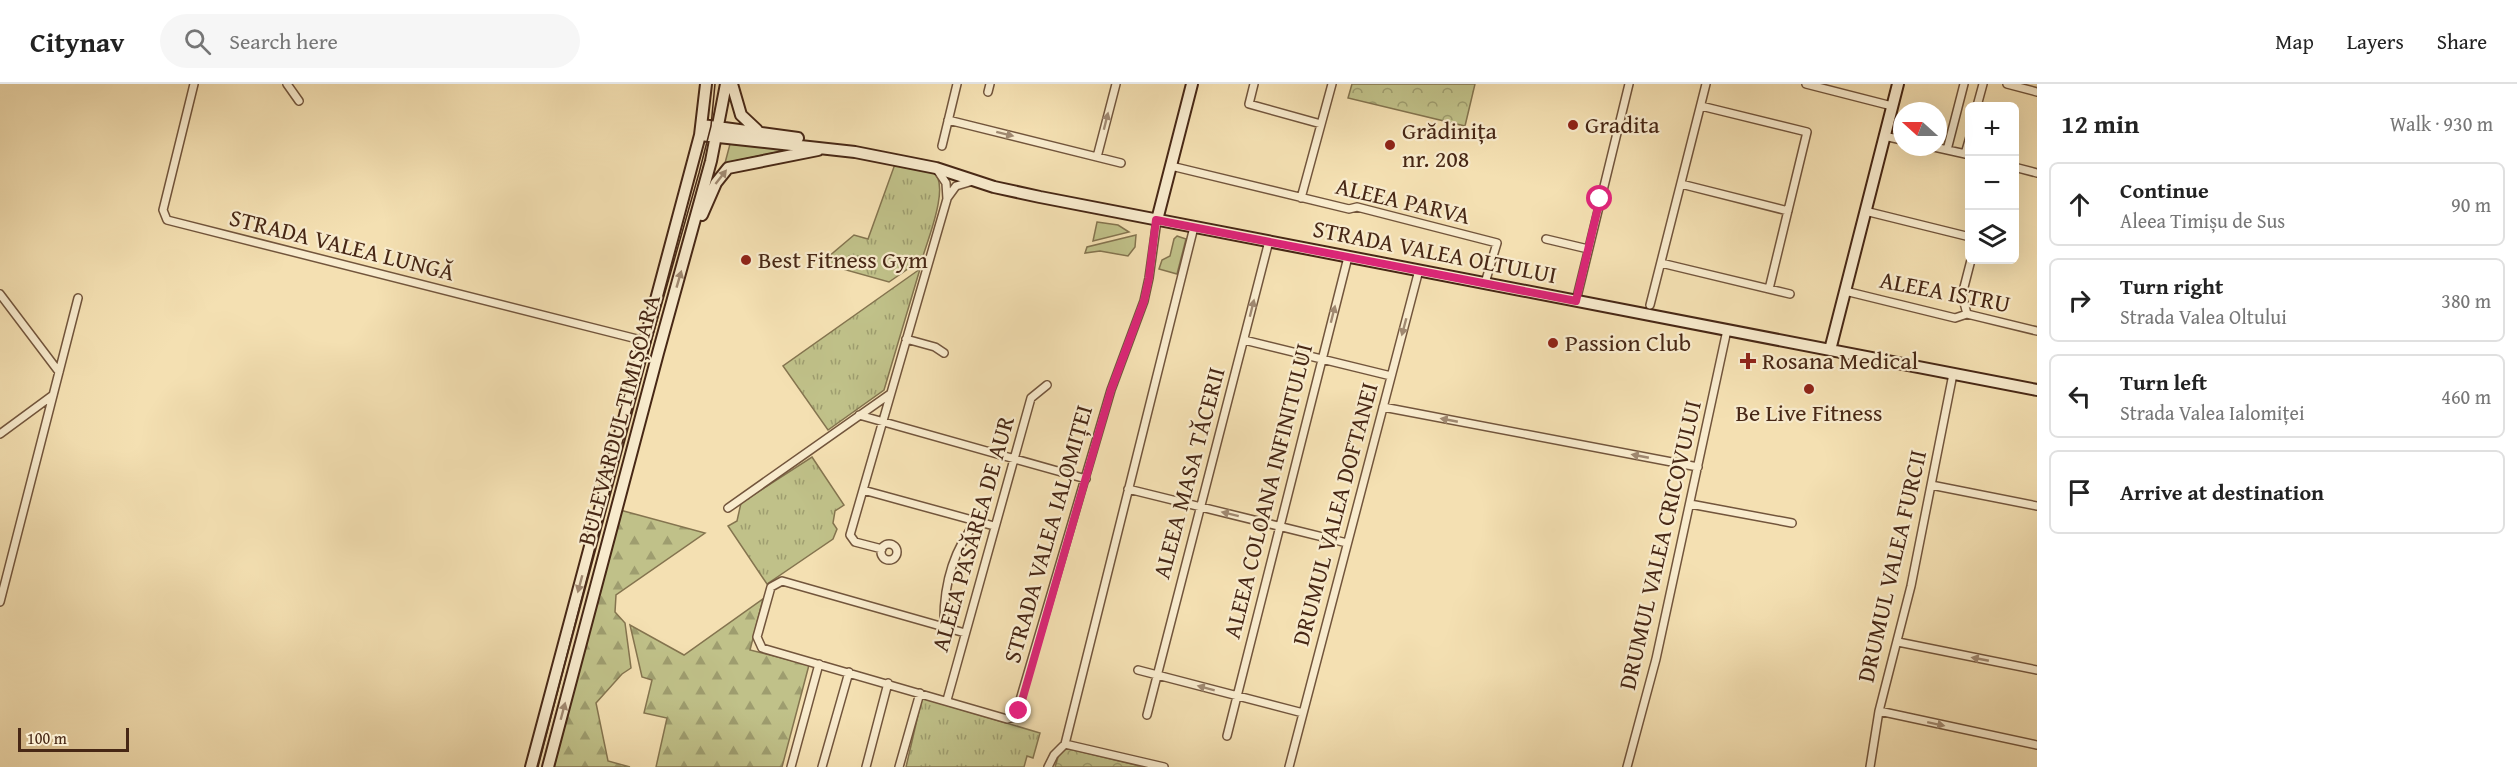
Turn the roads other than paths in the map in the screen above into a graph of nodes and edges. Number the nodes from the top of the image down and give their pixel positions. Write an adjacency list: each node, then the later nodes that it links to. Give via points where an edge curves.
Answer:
1 (194, 84): 72 (street, STRADA VALEA LUNGĂ, via 163,210 166,220)
2 (287, 84): 19 (street)
3 (706, 84): 25 (main road, BULEVARDUL TIMIȘOARA)
4 (726, 84): 26 (main road, BULEVARDUL TIMIȘOARA)
5 (732, 84): 27 (main road, via 741,115)
6 (957, 84): 23 (street)
7 (1116, 84): 34 (street, one-way to 7)
8 (1192, 84): 36 (main road, STRADA VALEA IALOMIȚEI)
9 (1254, 84): 24 (street, via 1249,104)
10 (1332, 84): 24 (street, ALEEA PARVA)
11 (1629, 84): 54 (street)
12 (1706, 84): 21 (street)
13 (1810, 84): 22 (street)
14 (1898, 84): 22 (main road)
15 (1964, 84): 32 (street)
16 (1983, 84): 20 (street)
17 (2007, 84): 18 (street)
18 (2037, 92)
19 (299, 101)
20 (1978, 102)
21 (1701, 106): 41 (street); 46 (street, via 1807,132)
22 (1892, 106): 28 (main road)
23 (948, 120): 30 (street); 34 (street, one-way to 34)
24 (1321, 124): 44 (street, ALEEA PARVA)
25 (701, 130): 26 (main road, STRADA VALEA OLTULUI); 42 (main road, BULEVARDUL TIMIȘOARA)
26 (718, 132): 27 (main road, STRADA VALEA OLTULUI); 31 (main road, STRADA VALEA OLTULUI); 43 (main road, BULEVARDUL TIMIȘOARA)
27 (760, 132): 31 (main road, STRADA VALEA OLTULUI)
28 (1884, 136): 29 (street); 47 (main road)
29 (1893, 138)
30 (942, 146)
31 (827, 147): 37 (main road, STRADA VALEA OLTULUI); 53 (main road, one-way to 31, via 724,172 733,166)
32 (1947, 150): 33 (street)
33 (1965, 154)
34 (1097, 157): 35 (street)
35 (1121, 163)
36 (1171, 166): 44 (street, ALEEA PARVA); 48 (main road, STRADA VALEA IALOMIȚEI)
37 (936, 168): 40 (main road, STRADA VALEA OLTULUI); 45 (street, via 946,183)
38 (2019, 168): 39 (street)
39 (2037, 173)
40 (975, 181): 45 (street, via 956,186); 48 (main road, STRADA VALEA OLTULUI)
41 (1681, 183): 46 (street); 56 (street)
42 (686, 192): 43 (main road); 72 (main road, BULEVARDUL TIMIȘOARA)
43 (702, 195): 53 (main road, BULEVARDUL TIMIȘOARA)
44 (1301, 198): 59 (street, ALEEA PARVA, via 1349,209 1358,207 1497,243)
45 (946, 199): 70 (street)
46 (1788, 211): 60 (street)
47 (1865, 211): 50 (street); 61 (main road)
48 (1156, 220): 49 (main road, STRADA VALEA OLTULUI); 89 (street, STRADA VALEA IALOMIȚEI, via 1144,301 1114,381)
49 (1194, 227): 52 (main road, STRADA VALEA OLTULUI); 91 (street)
50 (1965, 236)
51 (1546, 239): 54 (street)
52 (1269, 241): 55 (main road, STRADA VALEA OLTULUI); 71 (street, ALEEA MASA TĂCERII, one-way to 52)
53 (687, 249): 109 (main road, BULEVARDUL TIMIȘOARA, one-way to 53)
54 (1588, 249): 65 (street)
55 (1348, 257): 58 (main road, STRADA VALEA OLTULUI); 75 (street, ALEEA COLOANA INFINITULUI, one-way to 55)
56 (1661, 263): 60 (street); 66 (street)
57 (1970, 264): 67 (street, via 1962,295)
58 (1419, 270): 59 (main road, STRADA VALEA OLTULUI); 78 (street, DRUMUL VALEA DOFTANEI, one-way to 78)
59 (1485, 283): 65 (main road, STRADA VALEA OLTULUI)
60 (1769, 289): 63 (street)
61 (1845, 291): 67 (street, ALEEA ISTRU, via 1955,318); 73 (main road)
62 (0, 294): 76 (street)
63 (1790, 294)
64 (78, 298): 76 (street)
65 (1576, 301): 68 (main road, STRADA VALEA OLTULUI)
66 (1650, 305)
67 (1967, 314): 69 (street, ALEEA ISTRU)
68 (1727, 330): 73 (main road, STRADA VALEA OLTULUI); 88 (street, DRUMUL VALEA CRICOVULUI)
69 (2037, 331)
70 (906, 339): 74 (street, via 935,346); 81 (street)
71 (1244, 340): 75 (street); 95 (street, ALEEA MASA TĂCERII)
72 (645, 341): 108 (main road, BULEVARDUL TIMIȘOARA, one-way to 108)
73 (1830, 350): 77 (main road, STRADA VALEA OLTULUI)
74 (944, 353)
75 (1322, 359): 78 (street); 100 (street, ALEEA COLOANA INFINITULUI)
76 (59, 372): 82 (street)
77 (1953, 374): 80 (main road, STRADA VALEA OLTULUI); 90 (street, DRUMUL VALEA FURCII)
78 (1391, 376): 83 (street, DRUMUL VALEA DOFTANEI)
79 (1047, 385): 87 (street, ALEEA PASĂREA DE AUR, via 1031,398)
80 (2037, 390)
81 (891, 393): 84 (street); 85 (street)
82 (53, 395): 86 (street); 103 (street)
83 (1383, 407): 88 (street, one-way to 83); 101 (street, DRUMUL VALEA DOFTANEI)
84 (859, 415): 85 (street); 96 (street)
85 (883, 422): 87 (street); 92 (street)
86 (0, 434)
87 (1013, 459): 89 (street); 99 (street, ALEEA PASĂREA DE AUR)
88 (1698, 467): 93 (street, DRUMUL VALEA CRICOVULUI)
89 (1086, 479): 117 (street, STRADA VALEA IALOMIȚEI, via 1015,717 1007,719)
90 (1931, 485): 94 (street); 106 (street, DRUMUL VALEA FURCII)
91 (1128, 489): 95 (street); 122 (street)
92 (863, 490): 97 (street); 102 (street, via 851,538)
93 (1690, 504): 98 (street); 133 (street, DRUMUL VALEA CRICOVULUI, via 1656,659)
94 (2037, 506)
95 (1201, 507): 100 (street, one-way to 95); 113 (street, ALEEA MASA TĂCERII)
96 (728, 508)
97 (977, 521): 99 (street); 104 (street, ALEEA PASĂREA DE AUR, via 962,543 950,573)
98 (1792, 523)
99 (994, 526): 105 (street, ALEEA PASĂREA DE AUR)
100 (1280, 526): 101 (street); 116 (street, ALEEA COLOANA INFINITULUI)
101 (1347, 543): 119 (street, DRUMUL VALEA DOFTANEI)
102 (882, 549)
103 (0, 602)
104 (944, 627): 105 (street); 107 (street, via 782,581 771,587 757,637 759,644)
105 (965, 633): 117 (street, ALEEA PASĂREA DE AUR)
106 (1898, 642): 111 (street, one-way to 106); 118 (street, DRUMUL VALEA FURCII)
107 (819, 664): 112 (street); 126 (street)
108 (559, 667): 109 (main road); 124 (main road, BULEVARDUL TIMIȘOARA)
109 (574, 670): 125 (main road, BULEVARDUL TIMIȘOARA, one-way to 109)
110 (1138, 670): 113 (street)
111 (2037, 670)
112 (849, 672): 114 (street); 127 (street)
113 (1157, 675): 116 (street, one-way to 113); 120 (street, ALEEA MASA TĂCERII)
114 (888, 683): 115 (street); 128 (street)
115 (920, 693): 117 (street); 129 (street)
116 (1237, 697): 119 (street); 121 (street, ALEEA COLOANA INFINITULUI)
117 (947, 700)
118 (1879, 711): 123 (street, one-way to 123); 134 (street, DRUMUL VALEA FURCII)
119 (1303, 713): 132 (street, DRUMUL VALEA DOFTANEI)
120 (1147, 715)
121 (1227, 736)
122 (1065, 744): 130 (street); 131 (street)
123 (2037, 745)
124 (531, 767)
125 (548, 767)
126 (791, 767)
127 (822, 767)
128 (866, 767)
129 (899, 767)
130 (1048, 767)
131 (1164, 767)
132 (1289, 767)
133 (1627, 767)
134 (1870, 767)

